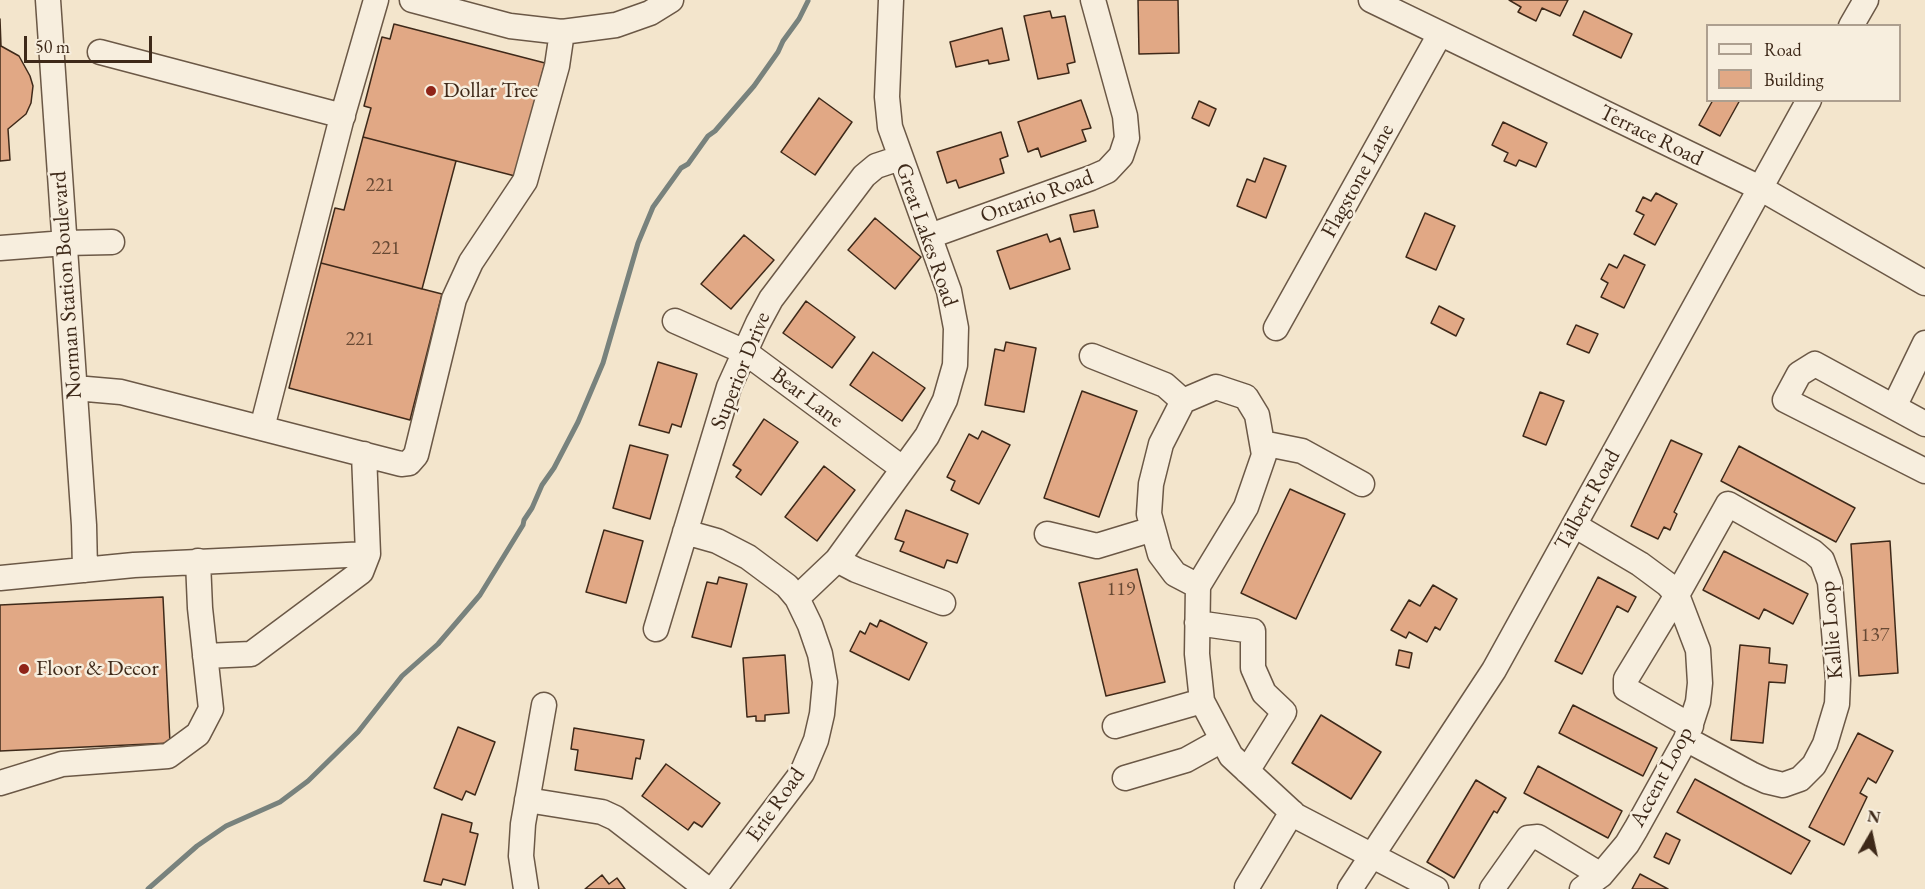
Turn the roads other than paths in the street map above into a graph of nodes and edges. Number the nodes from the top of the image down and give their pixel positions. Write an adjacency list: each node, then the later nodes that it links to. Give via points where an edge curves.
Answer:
1 (48, 0): 19 (street, Norman Station Boulevard)
2 (376, 0): 14 (street)
3 (412, 0): 10 (street, via 510,26)
4 (671, 0): 10 (street, via 650,13 616,25)
5 (891, 0): 15 (street, Great Lakes Road, via 887,97 890,127)
6 (1093, 0): 17 (street, Ontario Road, via 1125,116 1127,138 1121,156 1107,171)
7 (1371, 0): 11 (street, Terrace Road)
8 (1866, 0): 9 (street)
9 (1852, 24)
10 (562, 32): 33 (street, via 525,181 471,262 454,299 416,455 402,464)
11 (1440, 34): 16 (street, Terrace Road); 23 (street, Flagstone Lane)
12 (100, 52): 14 (street)
13 (1808, 102): 16 (street, Talbert Road)
14 (343, 116): 31 (street)
15 (900, 158): 17 (street, Great Lakes Road); 25 (street, Superior Drive, via 876,166 864,176 771,299)
16 (1760, 188): 21 (street, Terrace Road); 37 (street, Talbert Road)
17 (930, 236): 34 (street, Great Lakes Road, via 949,291 956,328 956,365 945,400 927,436)
18 (112, 242): 19 (street)
19 (65, 243): 20 (street); 27 (street, Norman Station Boulevard)
20 (0, 248)
21 (1925, 283)
22 (675, 321): 25 (street, Bear Lane)
23 (1276, 328)
24 (1925, 343): 29 (street)
25 (745, 352): 34 (street, Bear Lane); 39 (street, Superior Drive, via 729,387)
26 (1092, 356): 28 (street, via 1165,385)
27 (75, 388): 31 (street, via 121,392); 44 (street, Norman Station Boulevard)
28 (1183, 401): 32 (street, via 1216,387 1246,397 1257,415); 38 (street, via 1161,444 1151,484 1149,514)
29 (1894, 407): 30 (street); 35 (street, via 1815,364 1799,374 1785,400)
30 (1925, 424)
31 (262, 428): 33 (street)
32 (1262, 444): 36 (street, via 1302,451); 46 (street, via 1264,455 1246,507)
33 (364, 454): 41 (street)
34 (902, 468): 42 (street, Great Lakes Road)
35 (1925, 471)
36 (1362, 484)
37 (1574, 525): 47 (street, Accent Loop, via 1640,564); 63 (street, Talbert Road, via 1494,670)
38 (1153, 529): 40 (street, via 1097,546); 46 (street, via 1160,554 1175,574)
39 (685, 532): 48 (street, Erie Road, via 748,556); 51 (street, Superior Drive)
40 (1047, 534)
41 (368, 554): 43 (street); 52 (street, via 361,572 251,654)
42 (837, 560): 48 (street, Great Lakes Road); 49 (street)
43 (198, 561): 44 (street); 52 (street)
44 (86, 570): 45 (street)
45 (0, 578)
46 (1198, 586): 50 (street)
47 (1677, 595): 56 (street, Accent Loop, via 1698,650 1698,702); 56 (street, via 1626,679 1626,688); 56 (street, Kallie Loop, via 1728,504 1822,560 1830,582 1838,680 1837,704 1825,744 1814,765 1800,779 1784,784 1766,781)
48 (797, 598): 68 (street, Erie Road, via 814,635 825,682 816,740 802,773)
49 (943, 603)
50 (1197, 623): 53 (street); 58 (street, via 1253,631 1253,668 1264,693 1284,712)
51 (656, 629)
52 (205, 656): 60 (street, via 211,709 198,734 168,756 62,764)
53 (1202, 701): 55 (street); 57 (street)
54 (544, 705): 61 (street)
55 (1115, 726)
56 (1688, 732): 64 (street, Accent Loop, via 1636,829)
57 (1222, 740): 58 (street, via 1231,756); 59 (street, via 1186,760)
58 (1247, 771): 62 (street)
59 (1125, 778)
60 (0, 783)
61 (527, 800): 66 (street, via 521,856); 67 (street, via 602,812 615,818)
62 (1292, 812): 63 (street); 65 (street)
63 (1371, 854): 69 (street, Talbert Road); 70 (street)
64 (1590, 885): 71 (street, via 1538,837 1528,838)
65 (1246, 886)
66 (526, 889)
67 (707, 889)
68 (714, 889)
69 (1350, 889)
70 (1436, 889)
71 (1492, 889)

